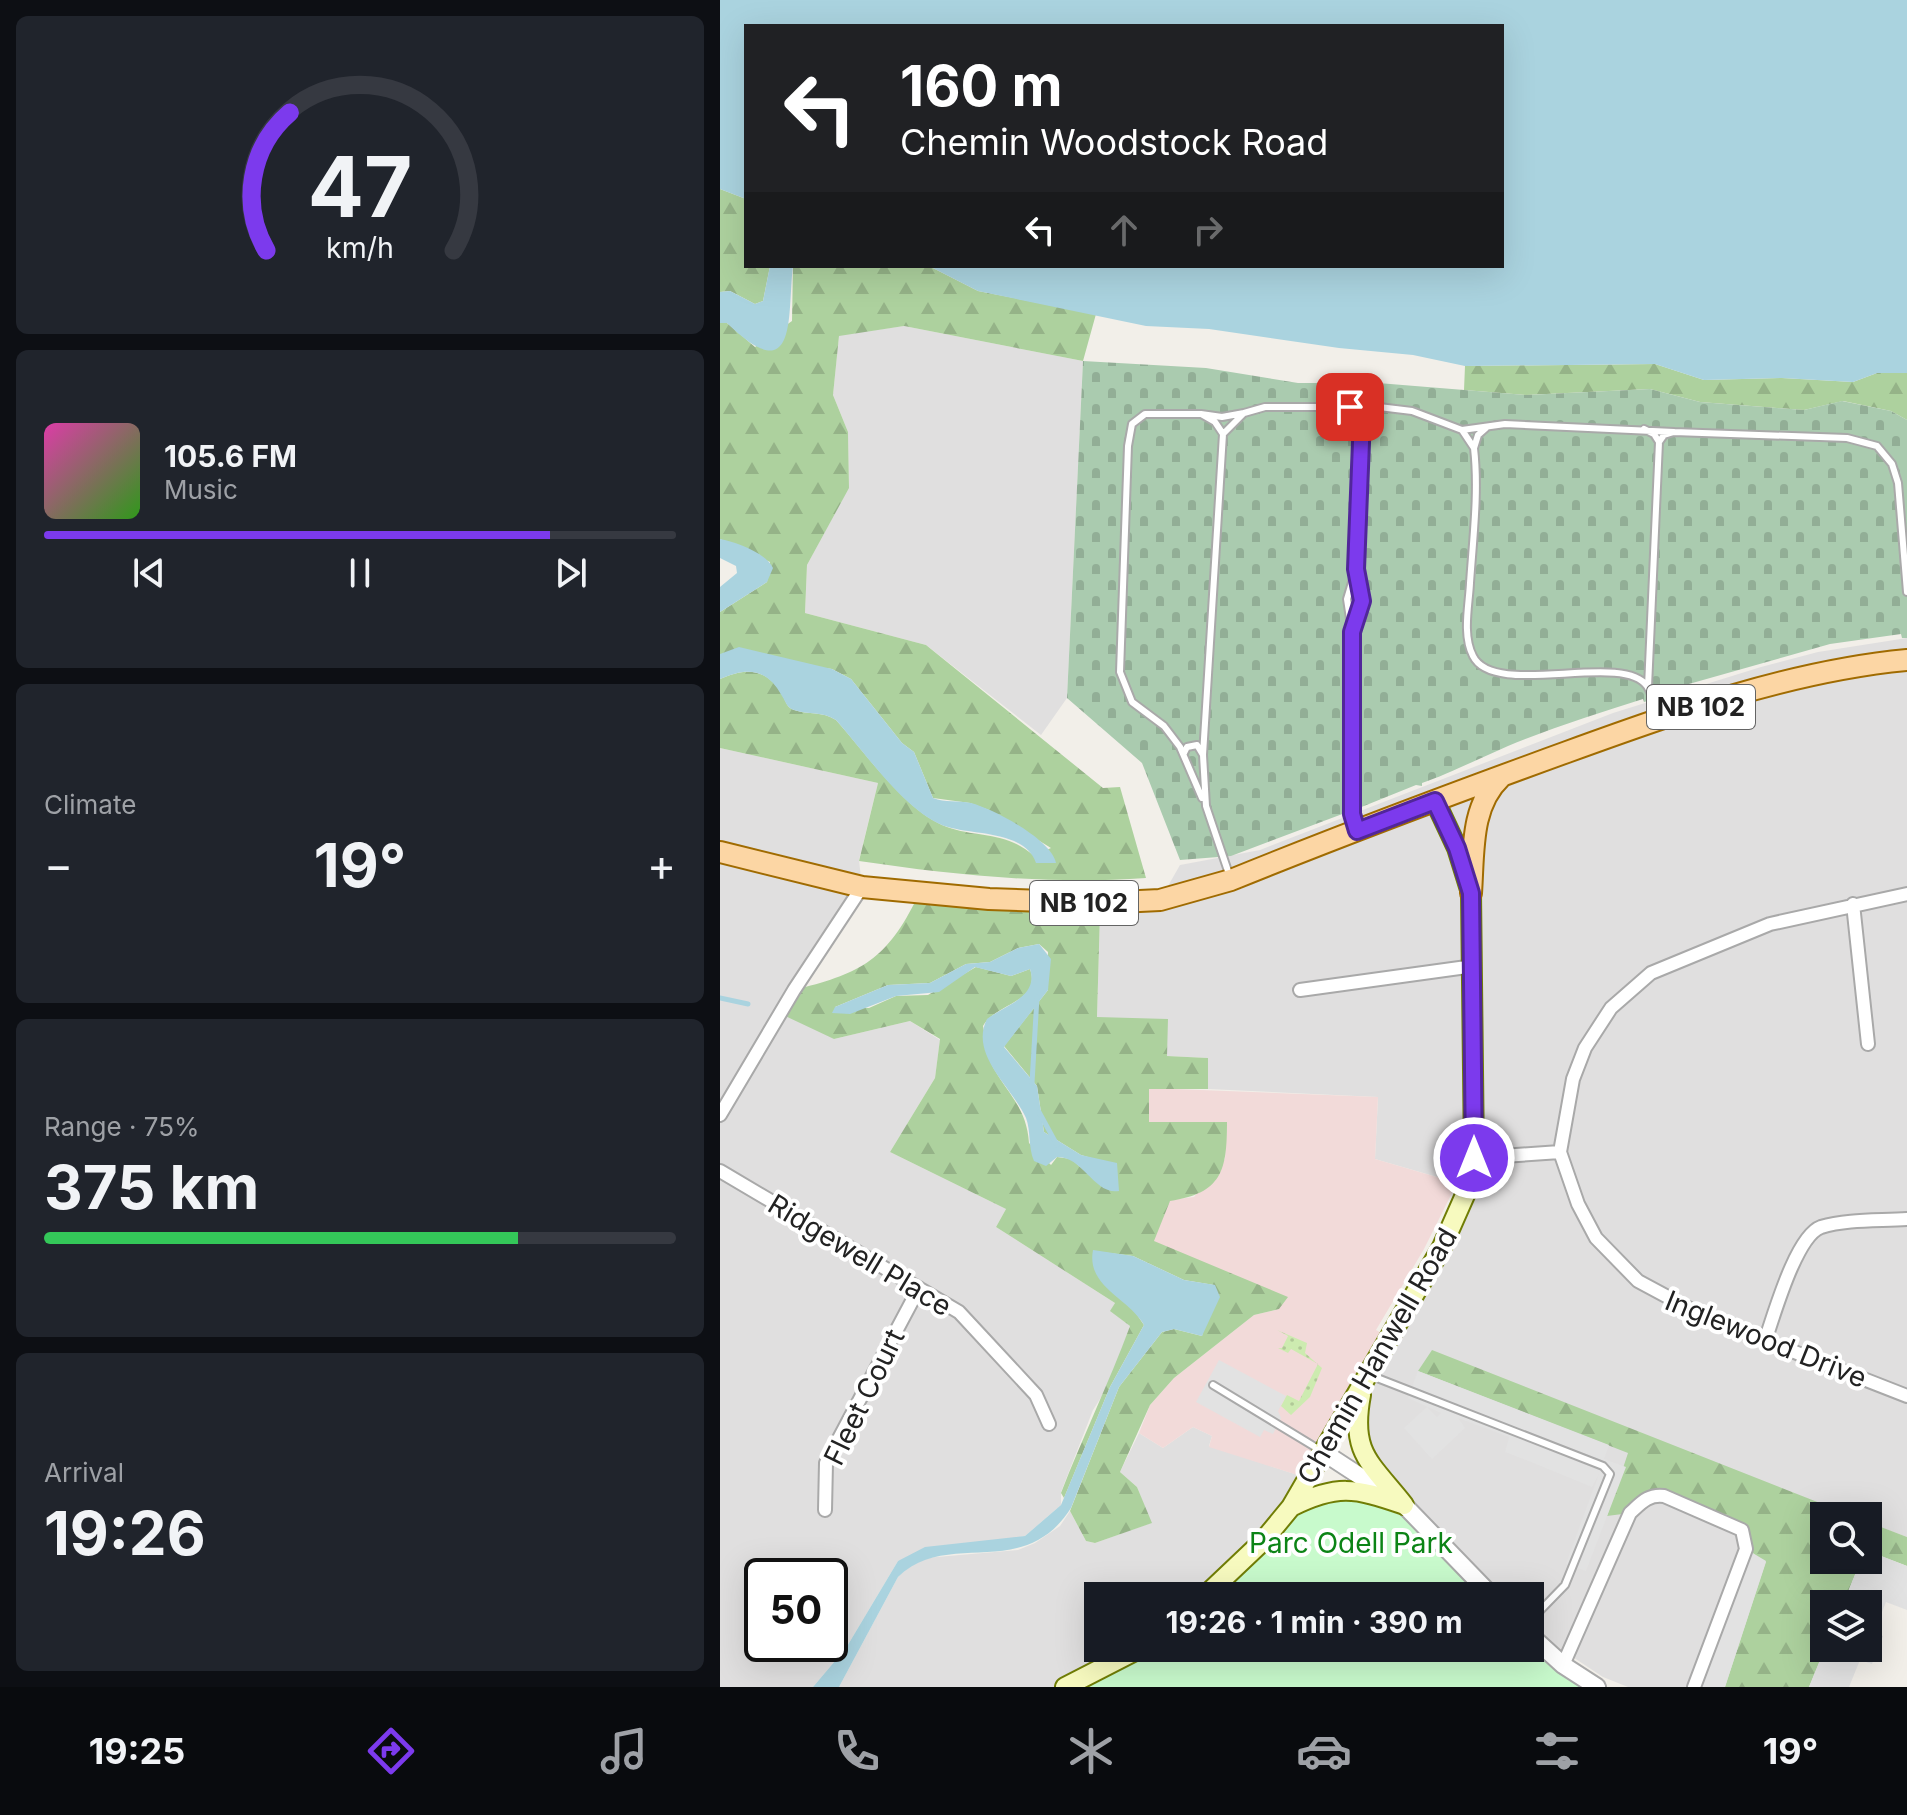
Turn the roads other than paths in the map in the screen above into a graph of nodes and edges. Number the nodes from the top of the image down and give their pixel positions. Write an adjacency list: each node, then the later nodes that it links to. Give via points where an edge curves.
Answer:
1 (1350, 407): 2 (lane); 3 (lane, via 1265,407); 5 (lane)
2 (1379, 407): 5 (lane); 8 (lane, via 1412,411)
3 (1244, 413): 4 (lane); 10 (lane)
4 (1201, 414): 10 (lane); 22 (lane, via 1145,414 1132,424 1128,446 1120,672 1132,702 1164,726)
5 (1362, 417): 13 (lane)
6 (1487, 427): 7 (lane); 8 (lane); 12 (lane)
7 (1644, 429): 9 (lane); 11 (lane)
8 (1462, 430): 12 (lane)
9 (1674, 432): 11 (lane); 14 (lane, via 1847,438 1877,446 1892,464 1898,483)
10 (1223, 434): 21 (lane)
11 (1659, 442): 17 (lane)
12 (1474, 448): 18 (lane, via 1467,618 1471,653 1478,664 1500,675)
13 (1356, 569): 15 (lane, via 1347,599); 15 (lane, via 1362,601)
14 (1907, 592)
15 (1352, 632): 26 (lane, via 1349,792)
16 (1907, 660): 20 (main road, NB 102, via 1799,678)
17 (1649, 672): 18 (lane); 19 (lane)
18 (1635, 678): 19 (lane)
19 (1648, 687): 20 (lane)
20 (1658, 720): 23 (main road, NB 102)
21 (1203, 755): 22 (lane, via 1191,745); 25 (lane)
22 (1184, 757): 25 (lane)
23 (1502, 776): 24 (main road, NB 102); 30 (main road, via 1479,807)
24 (1435, 801): 26 (main road, NB 102); 30 (main road, Chemin Hanwell Road)
25 (1206, 806): 28 (lane)
26 (1357, 831): 28 (main road, NB 102)
27 (720, 852): 29 (main road, NB 102)
28 (1231, 880): 29 (main road, NB 102, via 1160,900 1099,903)
29 (862, 887): 36 (street)
30 (1471, 893): 33 (main road, Chemin Hanwell Road)
31 (1907, 894): 32 (street)
32 (1853, 904): 35 (street); 37 (street, via 1770,924 1687,955 1651,973 1621,997 1601,1020 1579,1063)
33 (1474, 966): 34 (street); 38 (main road, Chemin Hanwell Road)
34 (1300, 990)
35 (1868, 1044)
36 (720, 1115)
37 (1560, 1152): 38 (street); 42 (street, Inglewood Drive, via 1596,1238 1621,1267 1656,1294)
38 (1474, 1158): 43 (main road, Chemin Hanwell Road, via 1469,1186 1442,1247)
39 (720, 1171): 41 (street, Ridgewell Place)
40 (1907, 1219): 42 (street, via 1831,1225 1812,1232 1801,1245)
41 (919, 1288): 46 (street, Ridgewell Place, via 959,1312 1036,1395); 50 (street, Fleet Court, via 826,1463)
42 (1765, 1341): 45 (street, Inglewood Drive)
43 (1366, 1379): 47 (main road, Chemin Hanwell Road); 48 (main road, via 1356,1420 1358,1444); 53 (lane, via 1603,1466 1610,1474 1565,1585)
44 (1213, 1385): 47 (lane)
45 (1907, 1396)
46 (1049, 1424)
47 (1323, 1452): 48 (street); 49 (main road, Chemin Hanwell Road)
48 (1404, 1505): 49 (main road, via 1343,1489); 52 (street)
49 (1291, 1507): 51 (main road, Chemin Hanwell Road)
50 (825, 1510)
51 (1220, 1582)
52 (1478, 1582)
53 (1544, 1607)
54 (1544, 1648): 56 (street)
55 (1114, 1662): 57 (main road)
56 (1563, 1665): 58 (street); 59 (street, via 1630,1513 1644,1499 1664,1496 1729,1522 1746,1540)
57 (1065, 1687)
58 (1597, 1687)
59 (1694, 1687)

